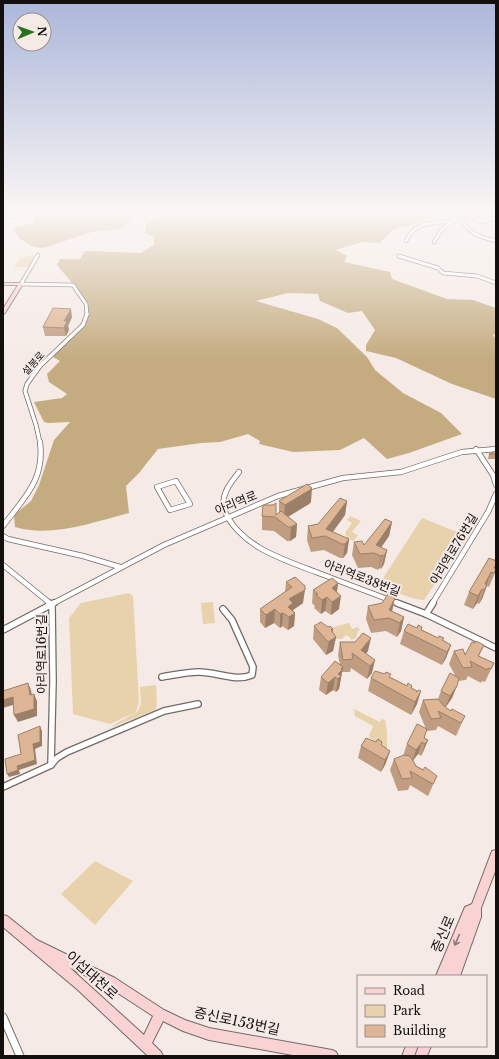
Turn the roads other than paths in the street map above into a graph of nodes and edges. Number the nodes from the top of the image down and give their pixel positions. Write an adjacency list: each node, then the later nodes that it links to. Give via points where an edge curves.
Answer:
1 (34, 261): 5 (street)
2 (417, 261): 3 (street, via 438,268 443,273 477,276)
3 (496, 283)
4 (3, 284): 5 (street, 설봉로)
5 (21, 284): 6 (street); 14 (street, 설봉로, via 73,285 87,305 87,316 83,325 34,372 25,385 42,449 42,460 35,482)
6 (3, 312)
7 (476, 449): 8 (street, 아리역로); 11 (street, via 493,475); 13 (street, 아리역로, via 401,472 333,480 278,496)
8 (496, 449)
9 (240, 472): 13 (street, via 229,485 224,498)
10 (176, 481): 10 (street, via 190,504 170,510 157,487)
11 (496, 485)
12 (496, 494): 20 (street, 아리역로76번길, via 485,518)
13 (228, 517): 17 (street, 아리역로); 20 (street, 아리역로38번길, via 242,535 269,553)
14 (3, 526)
15 (3, 536): 17 (street)
16 (3, 565): 18 (street, 아리역로16번길)
17 (120, 567): 18 (street, 아리역로)
18 (52, 605): 21 (street, 아리역로); 25 (street, 아리역로16번길)
19 (223, 609): 23 (street, via 234,624 253,667 252,675 238,678 198,672)
20 (426, 614): 22 (street, 아리역로38번길)
21 (3, 630)
22 (496, 648)
23 (162, 677)
24 (198, 704): 25 (street, via 164,711 61,755)
25 (51, 766): 26 (street)
26 (3, 787)
27 (496, 855): 28 (street, 증신로)
28 (476, 908): 31 (street, 증신로, one-way to 31, via 469,911); 32 (street, 증신로, via 476,917)
29 (3, 920): 30 (street, 이섭대천로)
30 (35, 945): 33 (street, 증신로153번길, via 112,982); 35 (street, 이섭대천로, via 89,991)
31 (442, 975)
32 (454, 975)
33 (160, 1014): 35 (street); 38 (street, 증신로153번길, via 209,1034)
34 (3, 1017): 36 (street)
35 (145, 1045): 37 (street, 이섭대천로)
36 (20, 1056)
37 (157, 1056)
38 (332, 1056)

